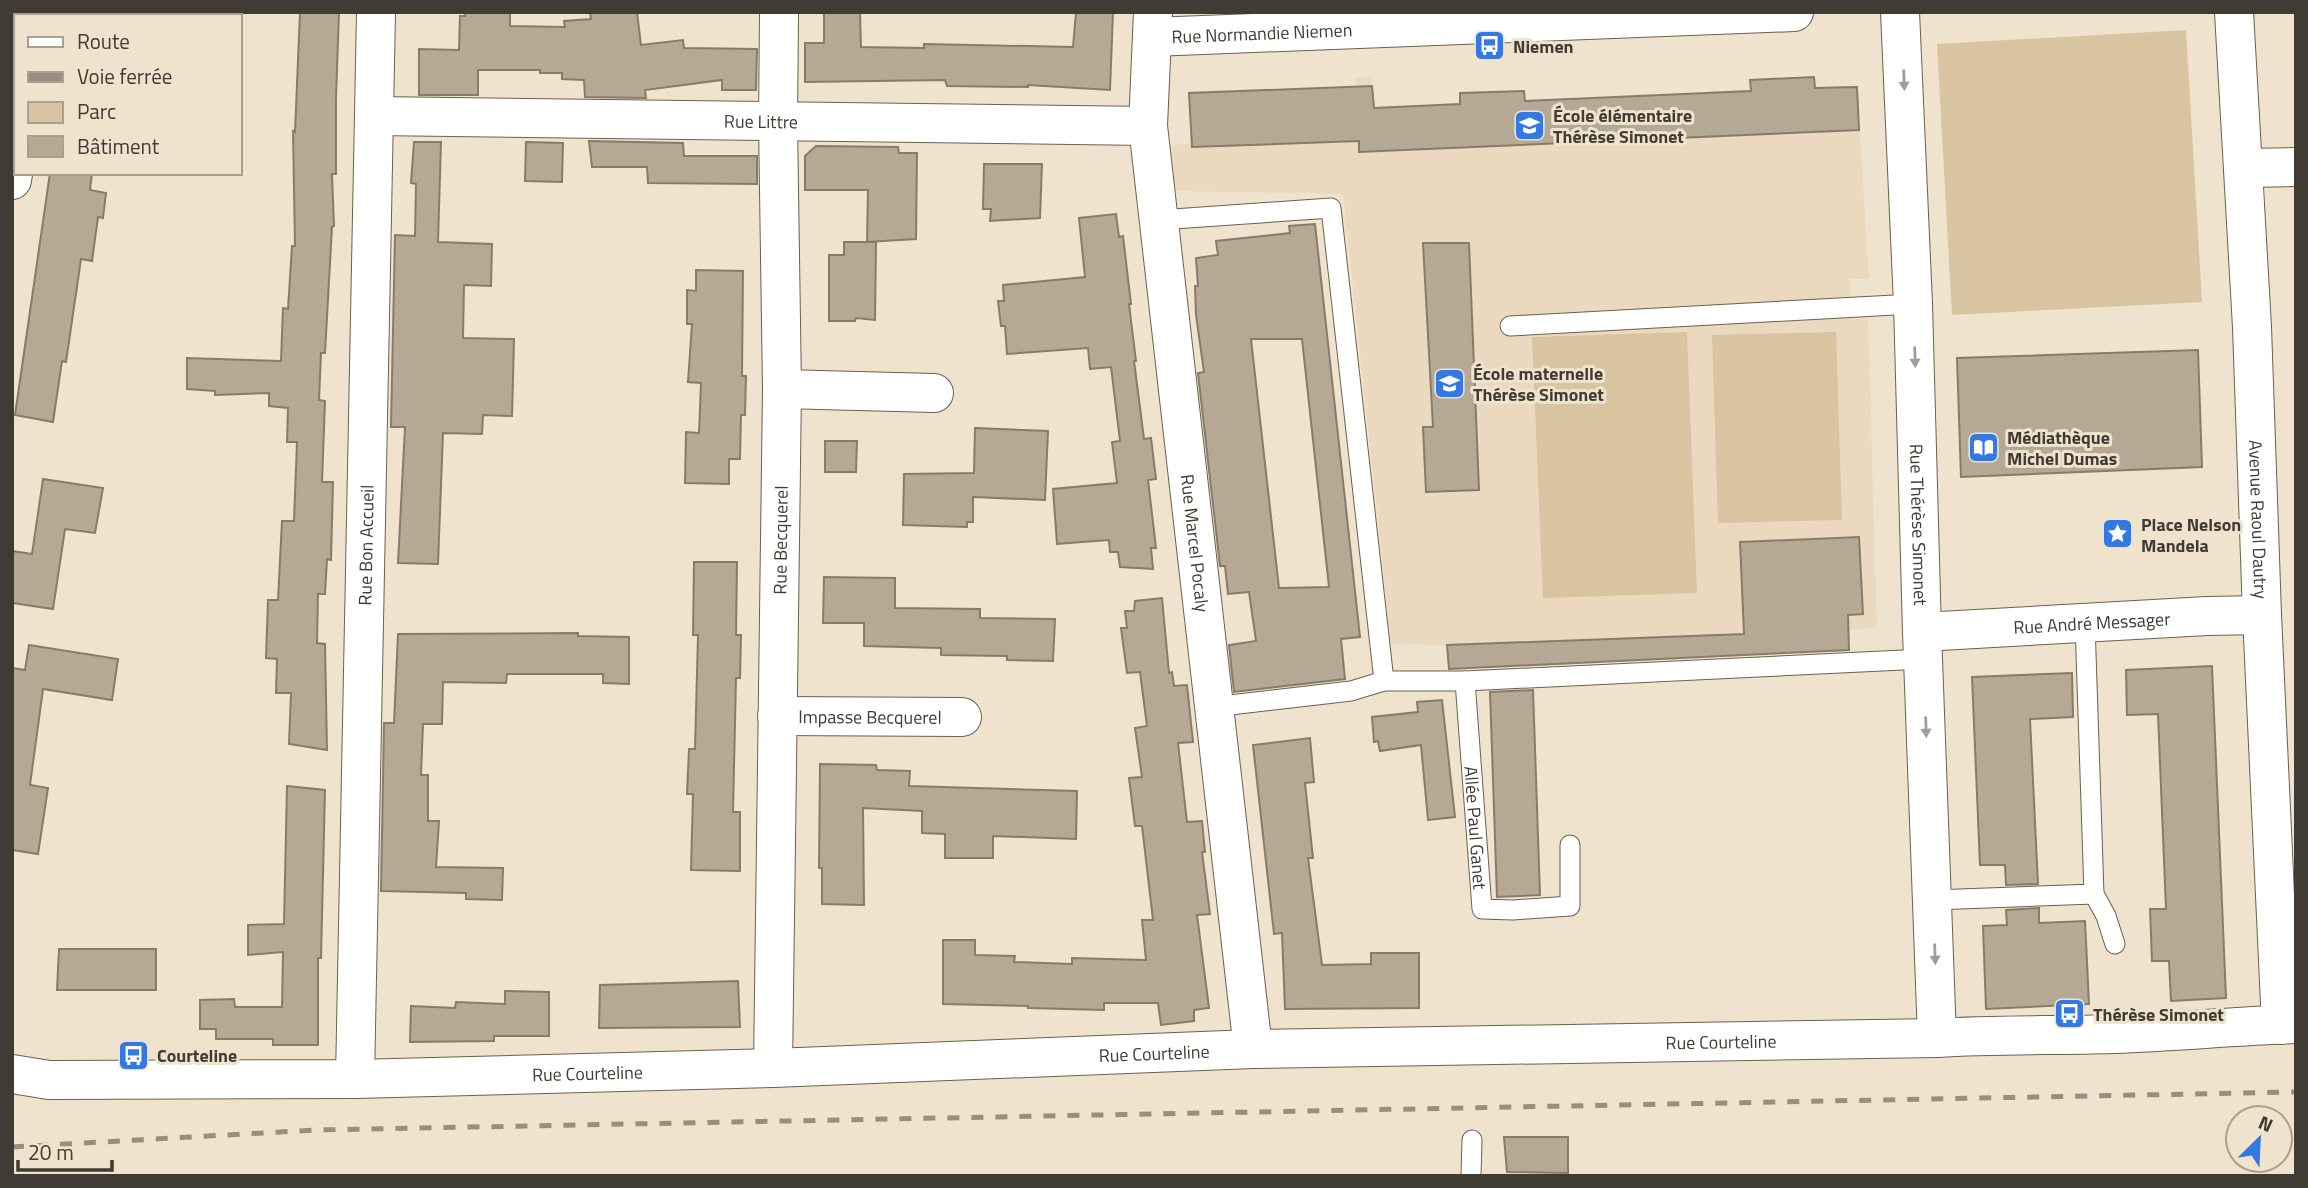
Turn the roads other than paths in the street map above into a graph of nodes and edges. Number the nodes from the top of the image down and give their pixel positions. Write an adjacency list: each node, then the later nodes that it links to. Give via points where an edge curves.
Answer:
1 (376, 12): 8 (street, Rue Bon Accueil)
2 (779, 12): 9 (street, Rue Becquerel)
3 (1794, 12): 6 (street, Rue Normandie Niemen)
4 (1900, 12): 14 (street, Rue Thérèse Simonet, one-way to 14)
5 (2234, 12): 12 (street, Avenue Raoul Dautry)
6 (1533, 18): 7 (street, Rue Normandie Niemen)
7 (1153, 25): 10 (street, Rue Marcel Pocaly)
8 (374, 116): 9 (street, Rue Littre); 36 (street, Rue Bon Accueil)
9 (778, 122): 10 (street, Rue Littre); 16 (street, Rue Becquerel)
10 (1148, 126): 13 (street, Rue Marcel Pocaly)
11 (2296, 167): 12 (street)
12 (2243, 168): 18 (street, Avenue Raoul Dautry)
13 (1159, 219): 22 (lane, via 1331,208); 24 (street, Rue Marcel Pocaly)
14 (1913, 304): 15 (lane); 20 (street, Rue Thérèse Simonet, one-way to 20)
15 (1510, 326)
16 (782, 389): 17 (street); 25 (street, Rue Becquerel)
17 (934, 393)
18 (2262, 615): 19 (street, Rue André Messager); 21 (street, Avenue Raoul Dautry)
19 (2085, 623): 20 (street, Rue André Messager); 28 (lane)
20 (1923, 645): 23 (lane); 29 (street, Rue Thérèse Simonet, one-way to 29)
21 (2281, 670): 31 (street, Avenue Raoul Dautry)
22 (1384, 681): 23 (lane); 24 (lane, via 1351,691)
23 (1465, 681): 27 (lane, Allée Paul Ganet, via 1482,909 1570,906)
24 (1213, 707): 33 (street, Rue Marcel Pocaly)
25 (777, 716): 26 (street, Impasse Becquerel); 34 (street, Rue Becquerel)
26 (962, 717)
27 (1570, 845)
28 (2094, 894): 29 (lane); 30 (lane)
29 (1933, 900): 32 (street, Rue Thérèse Simonet, one-way to 32)
30 (2115, 944)
31 (2289, 1024): 32 (street, Rue Courteline)
32 (1937, 1038): 33 (street, Rue Courteline)
33 (1253, 1049): 34 (street, Rue Courteline)
34 (774, 1068): 36 (street, Rue Courteline)
35 (12, 1074): 36 (street, Rue Courteline, via 49,1080)
36 (355, 1079)
37 (1472, 1140): 38 (lane)
38 (1471, 1176)

